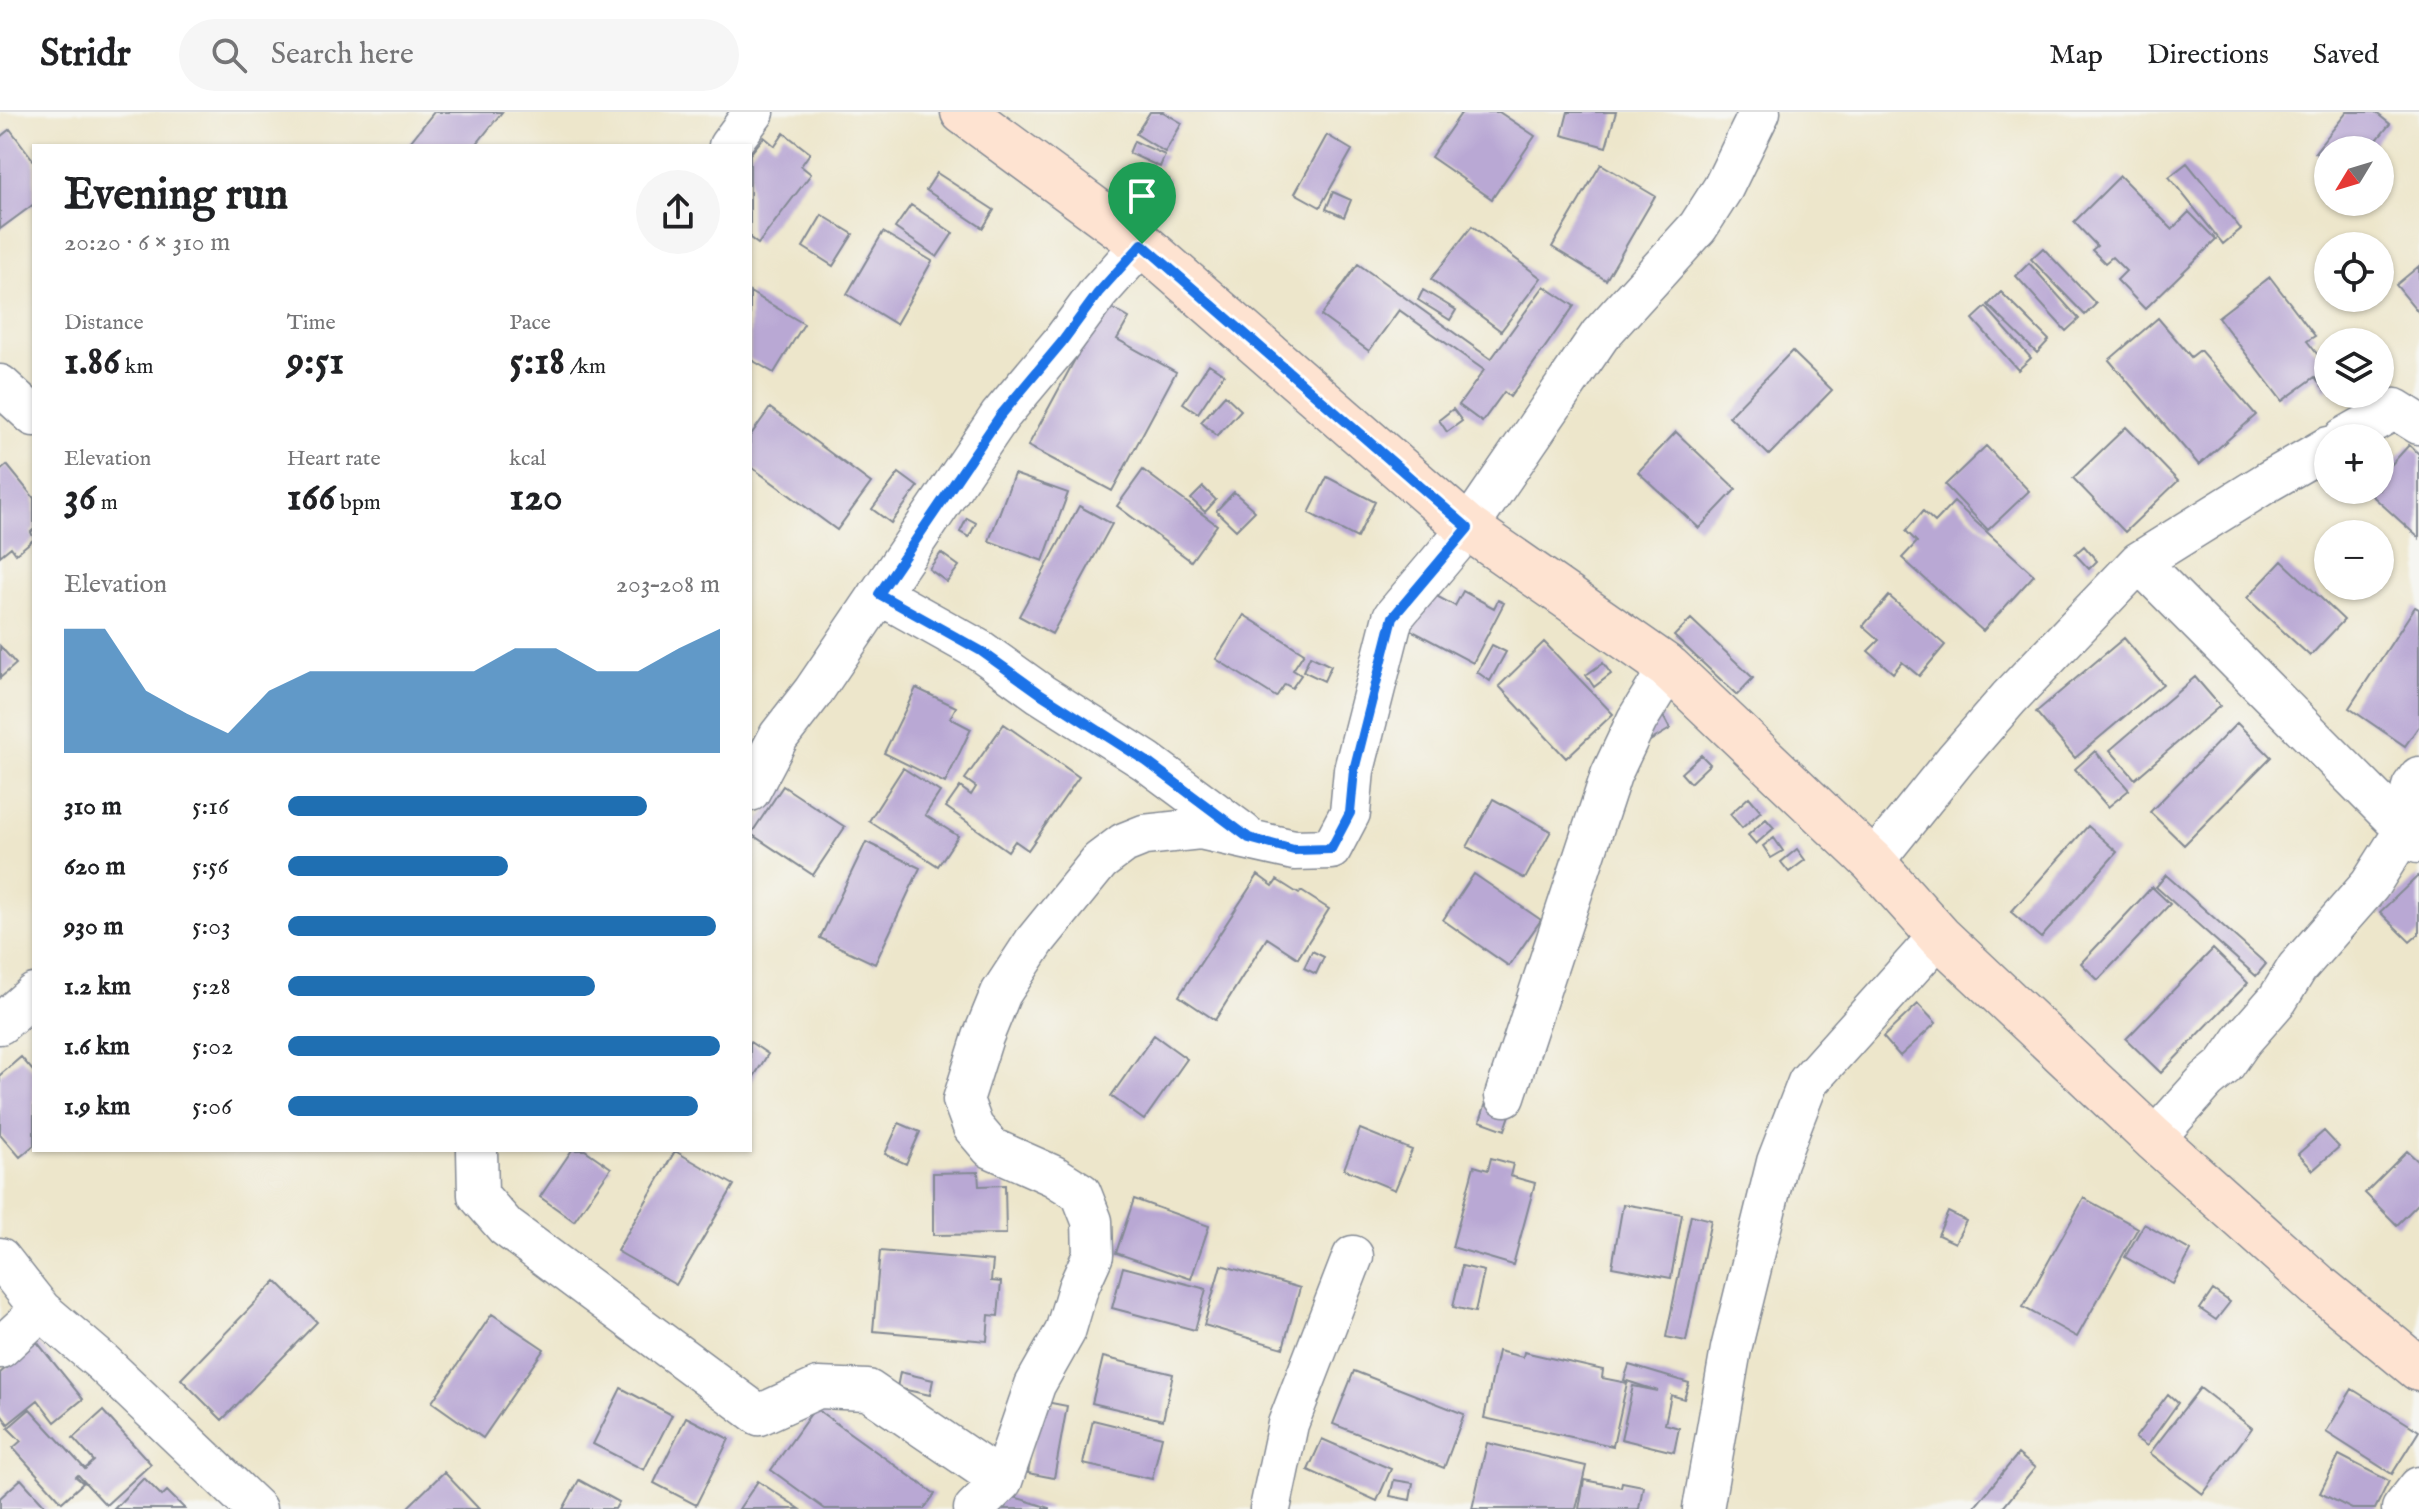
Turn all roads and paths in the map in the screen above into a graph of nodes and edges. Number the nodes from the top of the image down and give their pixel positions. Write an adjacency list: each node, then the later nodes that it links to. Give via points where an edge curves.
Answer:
1 (754, 112): 4 (street)
2 (1760, 112): 11 (street, via 1698,227 1600,335)
3 (974, 115): 5 (street)
4 (730, 144)
5 (1142, 244): 11 (street); 13 (street, via 1000,416)
6 (0, 385): 7 (street)
7 (32, 414)
8 (2369, 424): 9 (street, via 2395,409)
9 (2419, 424)
10 (2314, 456): 12 (street)
11 (1468, 528): 14 (street); 18 (street, via 1393,617 1354,770 1350,813 1331,849 1294,850)
12 (2139, 562): 17 (street); 19 (street, via 2009,698)
13 (879, 594): 16 (street, via 779,736); 18 (street, via 981,651 1146,761)
14 (1669, 668): 19 (street); 23 (street, via 1611,775)
15 (2419, 777): 17 (street, via 2412,787)
16 (752, 787)
17 (2412, 836): 24 (street, via 2297,968 2224,1066)
18 (1249, 838): 31 (street, via 1200,829 1144,835 1124,843 1100,861 1035,941 1001,993 983,1037 963,1100 973,1127 991,1148 1081,1193 1092,1221 1093,1255 1065,1332 1035,1385)
19 (1873, 862): 20 (street)
20 (1939, 936): 24 (street); 36 (street, via 1808,1082 1777,1162 1731,1349)
21 (32, 996): 22 (street)
22 (0, 1024)
23 (1505, 1096)
24 (2154, 1139): 30 (street)
25 (477, 1152): 31 (street, via 478,1195 506,1227 759,1415 818,1388 868,1390)
26 (1353, 1256): 35 (street, via 1288,1424)
27 (0, 1258): 28 (street)
28 (41, 1310): 29 (street); 33 (street)
29 (0, 1348)
30 (2419, 1369)
31 (1002, 1481): 34 (street)
32 (2419, 1487): 37 (street)
33 (256, 1509)
34 (974, 1509)
35 (1270, 1509)
36 (1703, 1509)
37 (2402, 1509)

